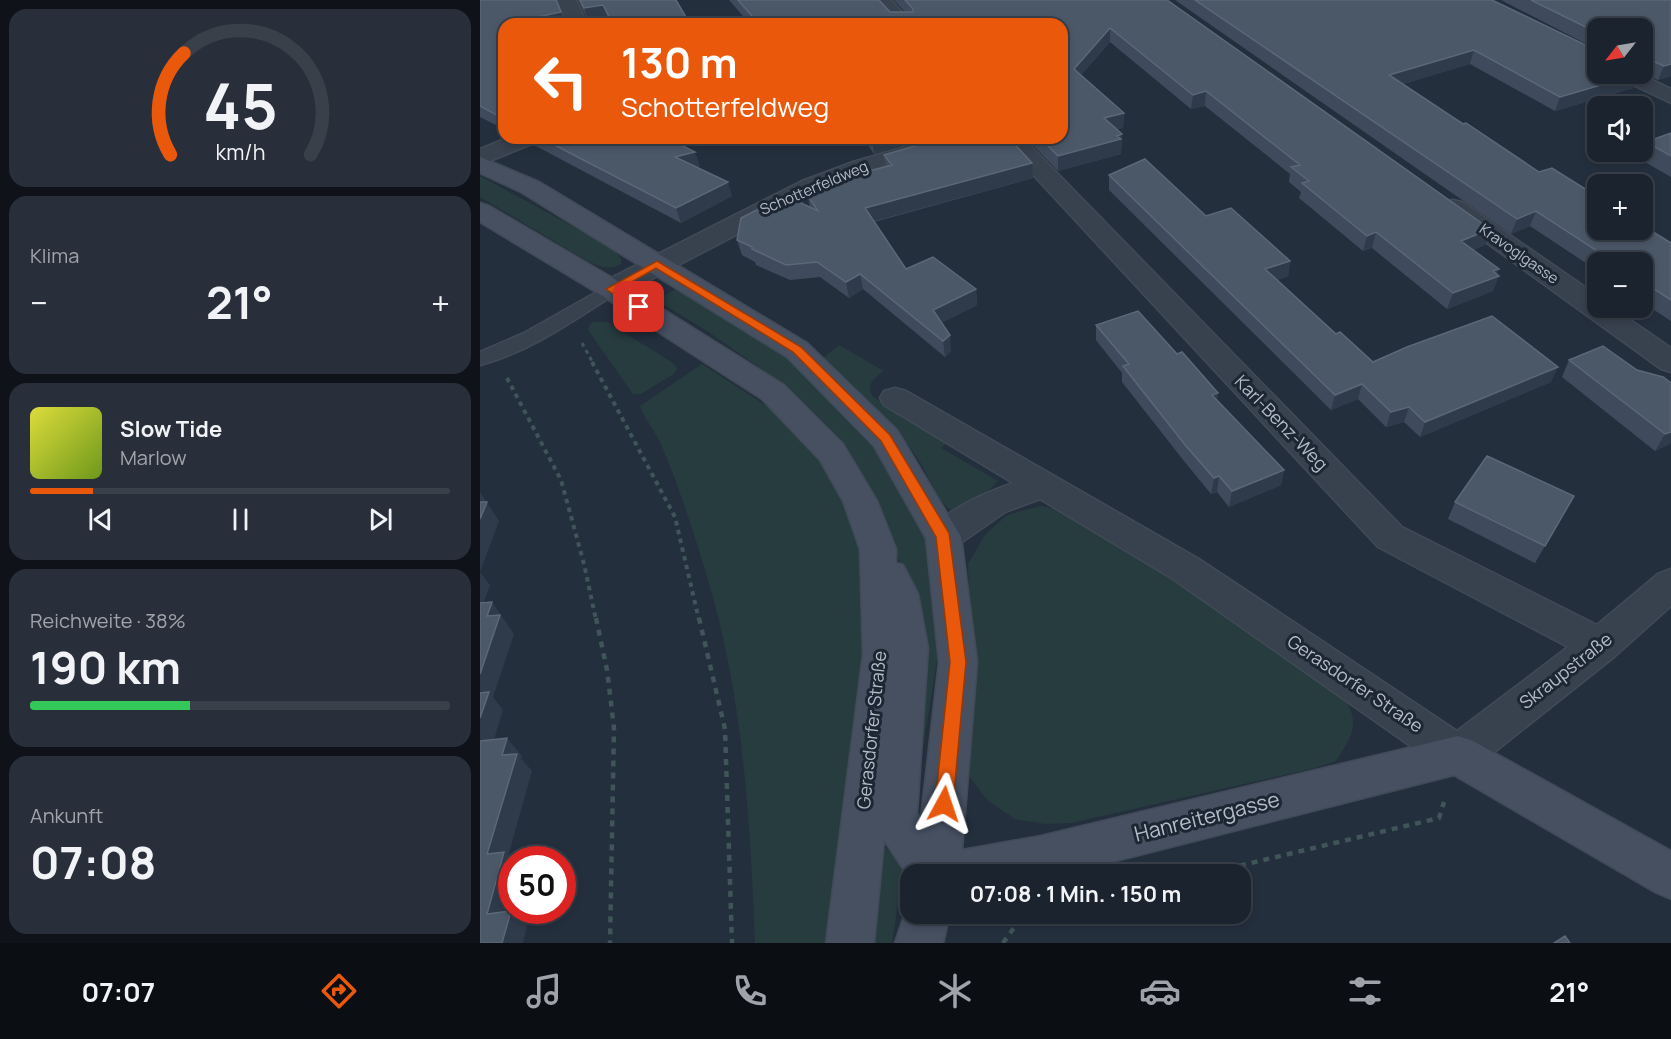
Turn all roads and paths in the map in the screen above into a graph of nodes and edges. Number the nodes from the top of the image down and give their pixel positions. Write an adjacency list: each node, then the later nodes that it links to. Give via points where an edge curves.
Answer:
1 (567, 0): 3 (street)
2 (881, 0): 4 (street)
3 (574, 18)
4 (898, 18)
5 (1645, 84): 6 (street)
6 (1671, 97)
7 (512, 144): 10 (street)
8 (940, 144): 14 (street, Schotterfeldweg, via 811,186)
9 (1016, 144): 24 (street, Karl-Benz-Weg, via 1390,537)
10 (480, 158)
11 (480, 164): 14 (main road, via 530,187)
12 (1430, 191): 18 (street, Kravoglgasse)
13 (480, 210): 15 (main road, Gerasdorfer Straße)
14 (657, 264): 15 (street, Schotterfeldweg); 21 (main road, via 797,350 886,438)
15 (611, 289): 16 (lane); 22 (main road, Gerasdorfer Straße, via 772,392 832,452 860,501)
16 (567, 316): 17 (lane); 34 (path, via 675,518 725,729)
17 (487, 357): 33 (path, via 561,480 607,670 614,728)
18 (1671, 362)
19 (895, 398): 20 (street, Gerasdorfer Straße)
20 (1044, 485): 21 (street, via 993,503); 25 (street, Gerasdorfer Straße, via 1186,569)
21 (944, 537): 27 (main road, via 958,662)
22 (878, 549): 26 (main road, via 900,594 909,648 895,819); 35 (main road, Gerasdorfer Straße, via 882,654)
23 (1671, 584): 24 (street, Skraupstraße)
24 (1600, 645): 25 (street, Skraupstraße)
25 (1458, 755): 28 (main road, Hanreitergasse); 29 (path, via 1439,818); 30 (main road, Gerasdorfer Straße)
26 (929, 864)
27 (937, 864)
28 (1009, 864)
29 (1247, 864)
30 (1671, 876)
31 (924, 924): 36 (main road)
32 (1017, 924): 37 (path)
33 (610, 943)
34 (732, 943)
35 (850, 943)
36 (919, 943)
37 (1003, 943)

